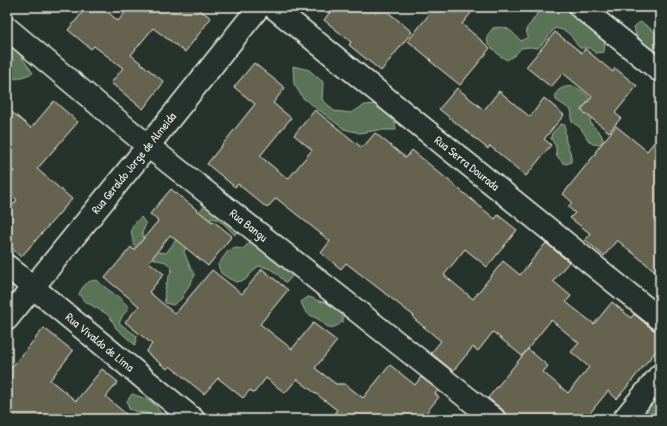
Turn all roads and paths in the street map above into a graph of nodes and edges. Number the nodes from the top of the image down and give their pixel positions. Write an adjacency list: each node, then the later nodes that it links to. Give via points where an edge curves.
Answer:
1 (259, 7): 6 (street, Rua Geraldo Jorge de Almeida)
2 (273, 7): 10 (street, Rua Serra Dourada)
3 (580, 7): 5 (street)
4 (7, 28): 6 (street, Rua Bangu)
5 (660, 71)
6 (148, 146): 8 (street, Rua Geraldo Jorge de Almeida); 13 (street, Rua Bangu)
7 (7, 266): 8 (street, Rua Vivaldo de Lima)
8 (33, 287): 9 (street, Rua Geraldo Jorge de Almeida); 12 (street, Rua Vivaldo de Lima)
9 (7, 319)
10 (660, 319)
11 (660, 375): 14 (street)
12 (192, 419)
13 (494, 419)
14 (624, 419)

